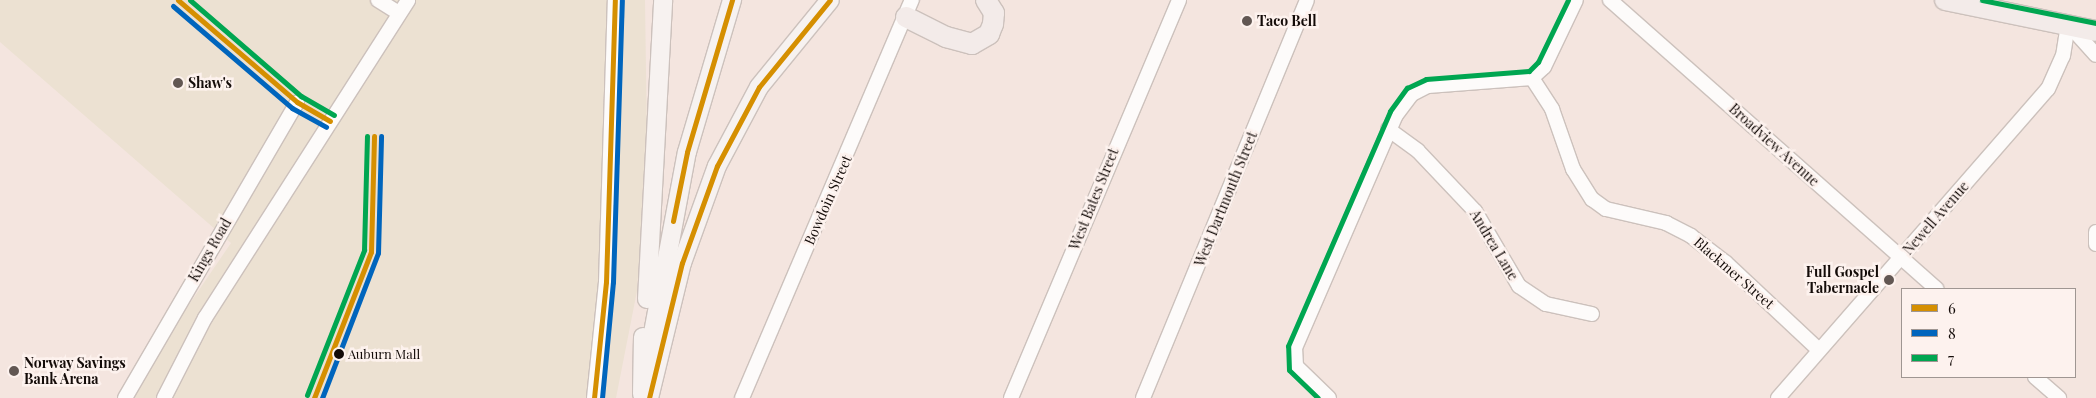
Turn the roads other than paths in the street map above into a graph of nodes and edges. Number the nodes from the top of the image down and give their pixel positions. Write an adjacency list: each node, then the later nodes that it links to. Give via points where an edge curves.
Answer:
1 (378, 0): 14 (street)
2 (408, 0): 14 (street)
3 (615, 0): 30 (street, via 606,282)
4 (663, 0): 31 (main road)
5 (732, 0): 31 (main road, via 687,152 658,296)
6 (830, 0): 32 (main road, via 759,87 717,166 682,263)
7 (986, 0): 13 (highway, via 994,13 993,24 989,34 972,44 946,37)
8 (1180, 0): 34 (street, West Bates Street)
9 (1307, 0): 35 (street, West Dartmouth Street)
10 (1576, 0): 18 (street, via 1544,67)
11 (1610, 0): 23 (street, Broadview Avenue)
12 (1945, 0): 15 (highway)
13 (909, 8): 33 (street, Bowdoin Street)
14 (399, 13): 29 (street, via 205,318)
15 (2068, 25): 16 (highway); 17 (street); 23 (street, Newell Avenue, via 2063,56 2048,89)
16 (2096, 31)
17 (2096, 55)
18 (1532, 78): 20 (street, via 1514,82 1445,83 1419,89 1404,102); 26 (street, Blackmer Street, via 1552,110 1573,169 1592,199 1606,209 1660,221 1691,236 1726,263)
19 (297, 102): 28 (street, Kings Road)
20 (1388, 129): 25 (street, Andrea Lane, via 1418,151 1475,211 1519,286 1546,304); 36 (street, via 1298,340 1295,362)
21 (2096, 232): 22 (street)
22 (2096, 244)
23 (1901, 258): 24 (street, Broadview Avenue); 26 (street, Newell Avenue)
24 (1936, 288)
25 (1592, 314)
26 (1819, 350): 37 (street, Newell Avenue)
27 (2036, 378): 38 (street)
28 (125, 398)
29 (164, 398)
30 (594, 398)
31 (643, 398)
32 (649, 398)
33 (742, 398)
34 (1010, 398)
35 (1143, 398)
36 (1330, 398)
37 (1778, 398)
38 (2059, 398)

